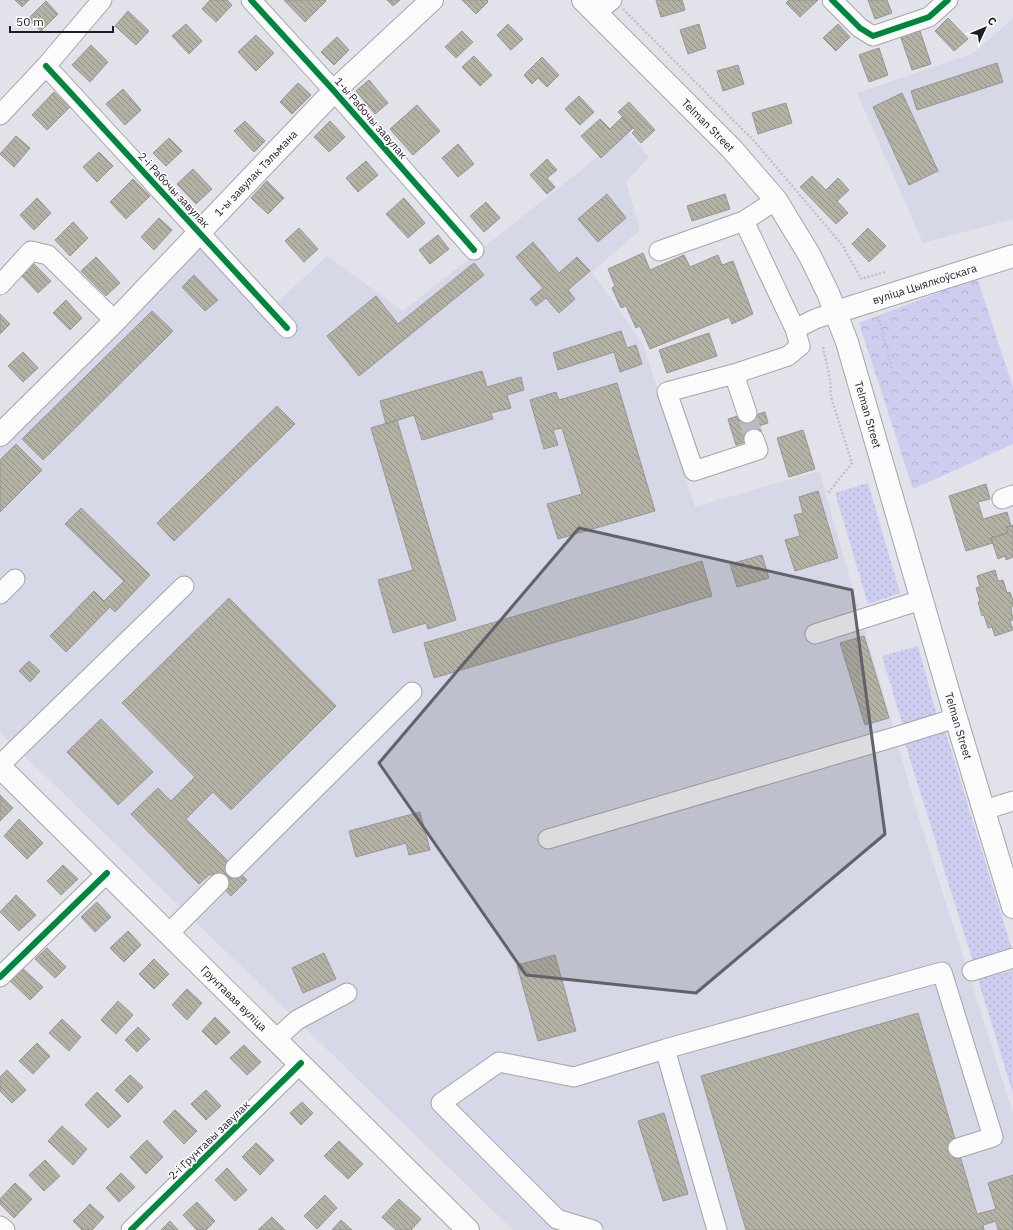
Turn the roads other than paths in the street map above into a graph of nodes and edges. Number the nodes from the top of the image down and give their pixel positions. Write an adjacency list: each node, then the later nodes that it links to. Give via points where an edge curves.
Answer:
1 (252, 0): 8 (street, 1-ы Рабочы завулак)
2 (432, 0): 8 (main road, 1-ы завулак Тэльмана)
3 (832, 0): 4 (street, via 860,28 873,36 929,16)
4 (948, 0)
5 (92, 4): 7 (street)
6 (597, 4): 10 (main road, Telman Street)
7 (46, 66): 9 (street); 12 (street, 2-і Рабочы завулак)
8 (334, 91): 12 (main road, 1-ы завулак Тэльмана); 13 (street, 1-ы Рабочы завулак)
9 (0, 115)
10 (776, 200): 11 (street); 17 (main road, Telman Street, via 810,256)
11 (744, 221): 14 (street); 20 (street)
12 (199, 231): 18 (main road, 1-ы завулак Тэльмана); 19 (street, 2-і Рабочы завулак)
13 (474, 250)
14 (659, 251)
15 (1013, 256): 17 (main road, вуліца Цыялкоўскага)
16 (0, 285): 18 (street, via 31,250 48,255)
17 (836, 312): 20 (street); 28 (main road, Telman Street, via 847,342)
18 (115, 321): 23 (main road, 1-ы завулак Тэльмана)
19 (287, 328)
20 (795, 329): 21 (street, via 800,346 788,356)
21 (734, 374): 22 (street); 24 (street, via 667,392 694,472 758,450)
22 (747, 413)
23 (0, 436)
24 (754, 439)
25 (16, 579): 27 (street)
26 (184, 586): 32 (street)
27 (0, 594)
28 (921, 600): 29 (street); 31 (main road, Telman Street)
29 (815, 634)
30 (412, 692): 36 (street)
31 (956, 718): 34 (main road, Telman Street); 35 (street)
32 (0, 766): 37 (main road, Грунтавая вуліца)
33 (1013, 801): 34 (street)
34 (984, 810): 39 (main road, Telman Street)
35 (548, 839)
36 (235, 868)
37 (107, 873): 40 (main road, Грунтавая вуліца); 43 (street)
38 (219, 883): 40 (street)
39 (1013, 907)
40 (169, 933): 45 (main road, Грунтавая вуліца)
41 (1013, 958): 42 (street)
42 (972, 971)
43 (0, 977)
44 (347, 993): 45 (street, via 297,1020)
45 (276, 1039): 47 (main road, Грунтавая вуліца)
46 (665, 1049): 48 (street, via 942,972 993,1137); 53 (street, via 574,1077 499,1062 441,1103 557,1219); 54 (street)
47 (301, 1063): 51 (street, 2-і Грунтавы завулак); 52 (main road, Грунтавая вуліца)
48 (958, 1148)
49 (0, 1226): 50 (street)
50 (5, 1230)
51 (131, 1230)
52 (468, 1230)
53 (593, 1230)
54 (717, 1230)

